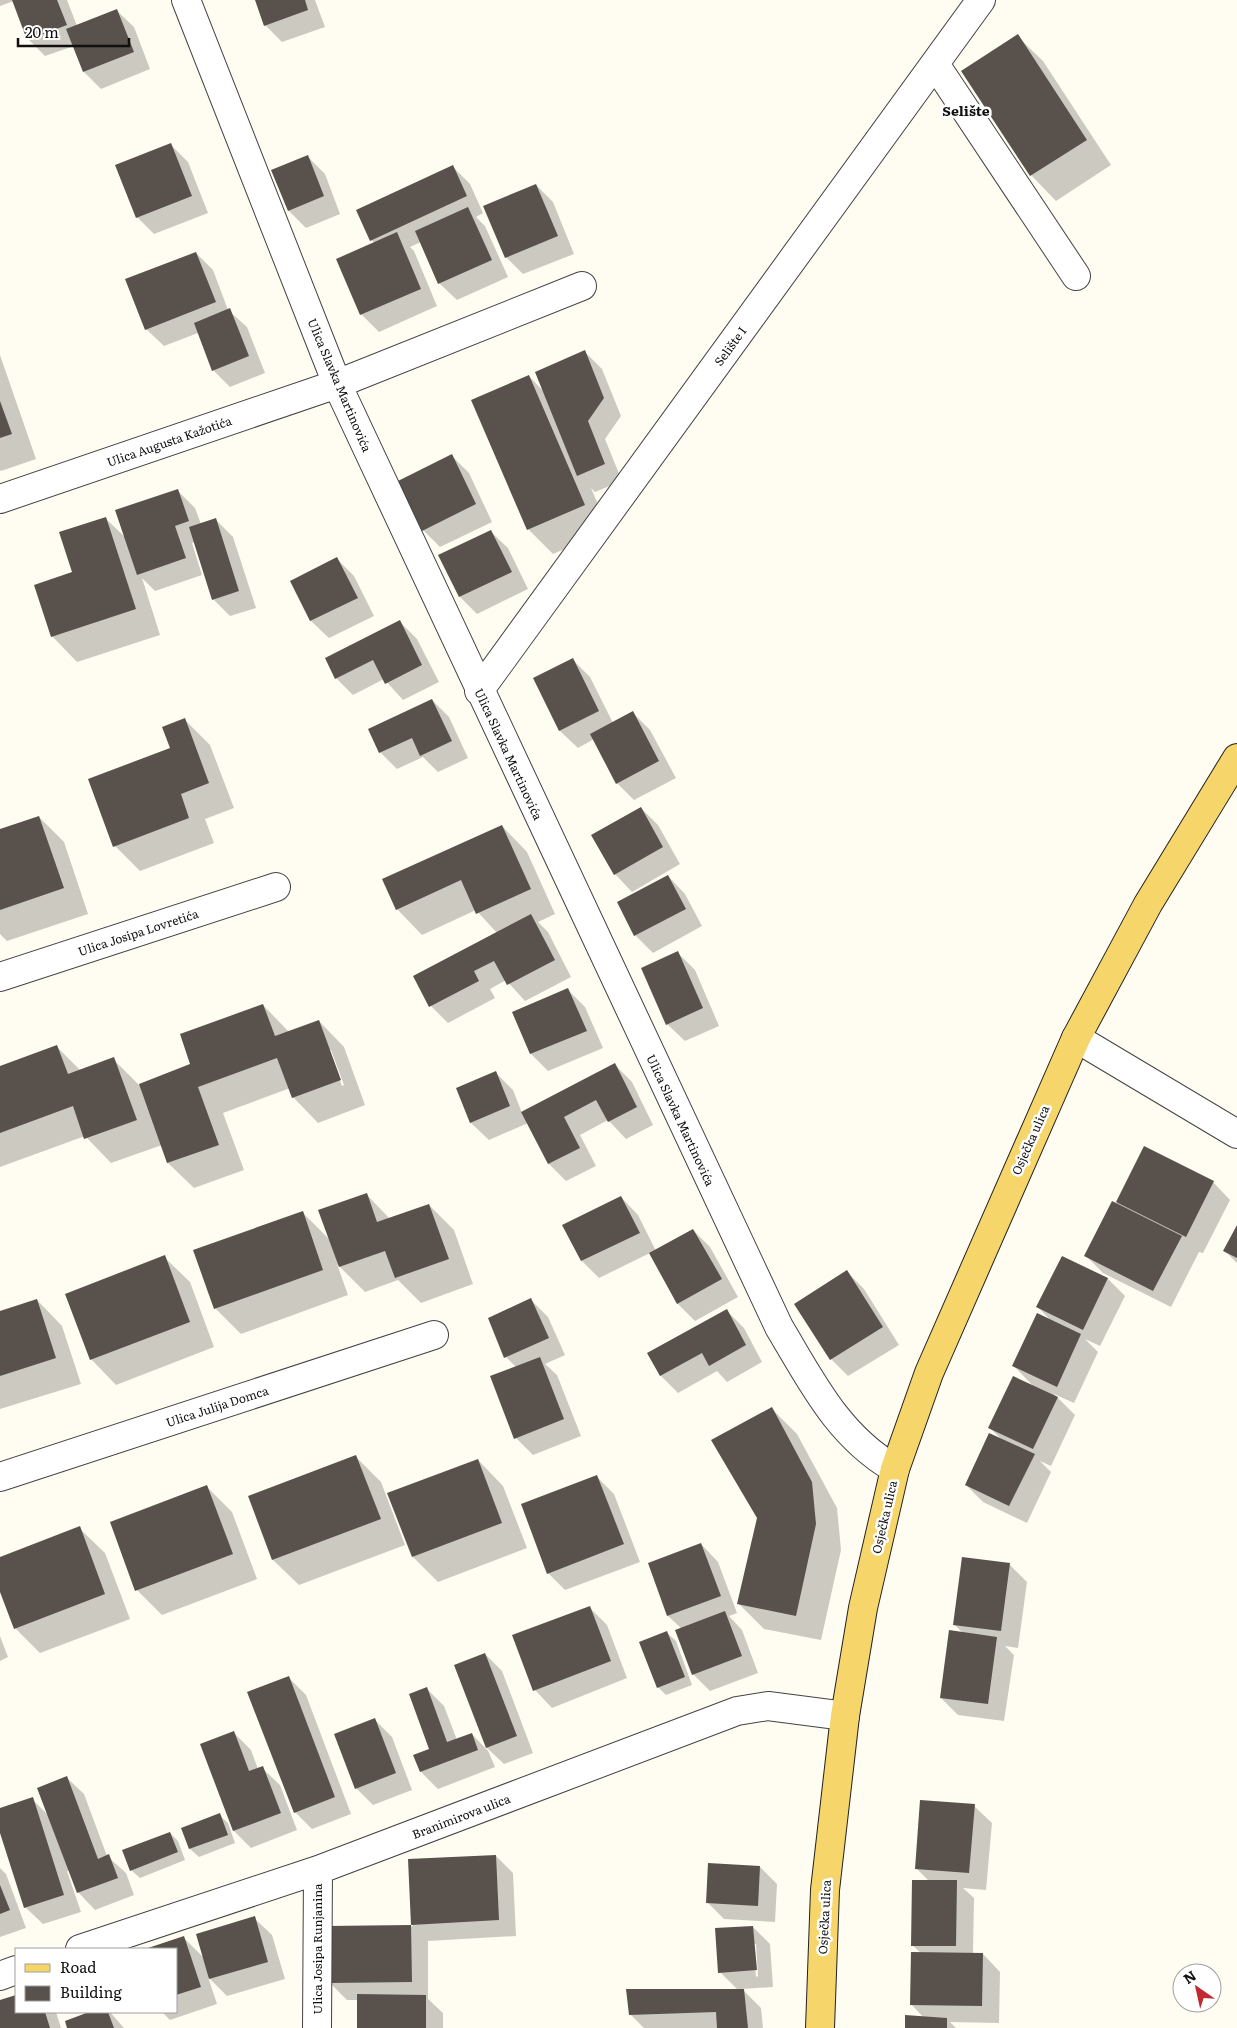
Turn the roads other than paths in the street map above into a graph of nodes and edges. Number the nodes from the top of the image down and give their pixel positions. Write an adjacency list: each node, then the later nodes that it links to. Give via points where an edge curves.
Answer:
1 (186, 0): 6 (street, Ulica Slavka Martinovića)
2 (981, 0): 3 (street, Selište I)
3 (935, 64): 4 (street); 8 (street, Selište I)
4 (1076, 276)
5 (582, 286): 6 (street)
6 (337, 384): 7 (street, Ulica Augusta Kažotića); 8 (street, Ulica Slavka Martinovića)
7 (0, 499)
8 (479, 691): 15 (street, Ulica Slavka Martinovića, via 779,1327 829,1410 872,1456)
9 (1237, 758): 12 (main road, Osječka ulica, via 1148,904)
10 (276, 887): 11 (street, Ulica Josipa Lovretića)
11 (0, 977)
12 (1076, 1038): 13 (street); 15 (main road, Osječka ulica, via 943,1339)
13 (1237, 1134)
14 (434, 1335): 16 (street, Ulica Julija Domca)
15 (895, 1469): 17 (main road, Osječka ulica, via 863,1608)
16 (0, 1477)
17 (845, 1716): 18 (street, Branimirova ulica, via 768,1706 737,1711); 23 (main road, Osječka ulica, via 825,1890)
18 (318, 1870): 19 (street, Branimirova ulica); 22 (street, Ulica Josipa Runjanina)
19 (83, 1948)
20 (15, 1970): 21 (street)
21 (0, 1976)
22 (317, 2028)
23 (820, 2028)

